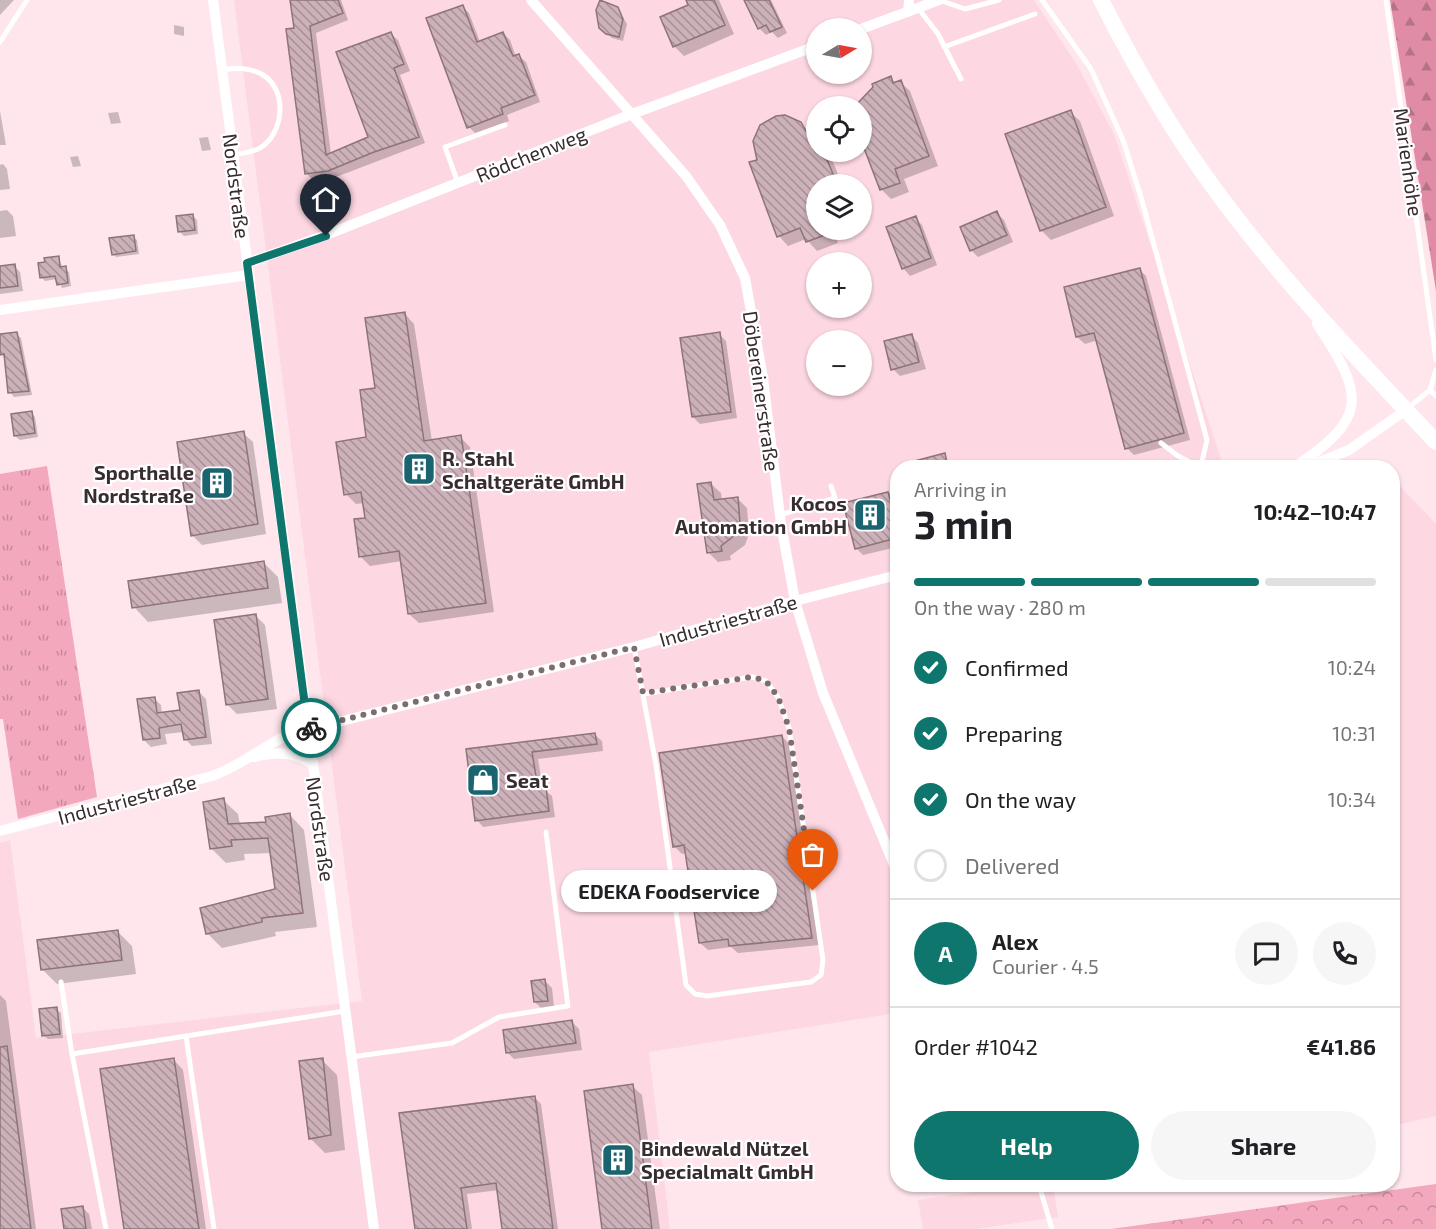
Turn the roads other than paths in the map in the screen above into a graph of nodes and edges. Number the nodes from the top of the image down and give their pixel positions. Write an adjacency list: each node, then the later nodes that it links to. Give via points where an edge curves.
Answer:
1 (27, 0): 13 (lane)
2 (213, 0): 16 (street, Nordstraße)
3 (531, 0): 18 (street, Döbereinerstraße)
4 (909, 0): 10 (street)
5 (939, 0): 6 (lane, via 965,9); 10 (street)
6 (999, 0)
7 (1042, 0): 34 (lane, via 1091,69 1123,140 1207,440)
8 (1101, 0): 24 (main road, via 1141,76 1188,151)
9 (1386, 0): 26 (lane, Marienhöhe)
10 (913, 10): 12 (street); 14 (lane, via 938,34)
11 (1035, 14): 14 (lane)
12 (872, 25)
13 (0, 42)
14 (944, 47): 17 (lane)
15 (806, 50): 18 (street, Rödchenweg)
16 (222, 70): 20 (street, Nordstraße); 20 (lane, via 247,69 263,75 274,88 280,108 269,141 259,149)
17 (961, 79)
18 (632, 114): 21 (street, Rödchenweg); 38 (street, Döbereinerstraße, via 686,176 720,225 745,278 763,378)
19 (505, 124): 21 (lane, via 445,147)
20 (233, 155): 22 (street, Nordstraße)
21 (458, 183): 22 (street, Rödchenweg)
22 (247, 263): 23 (street, Nordstraße)
23 (249, 275): 25 (street); 43 (street, Nordstraße)
24 (1294, 288): 30 (main road); 35 (street, via 1347,372 1351,403 1344,426 1326,446)
25 (0, 310)
26 (1436, 360)
27 (1436, 369): 28 (lane)
28 (1430, 390): 29 (lane); 30 (lane)
29 (1436, 396)
30 (1406, 410): 31 (main road); 36 (street, via 1358,445)
31 (1436, 442)
32 (1161, 443): 33 (lane)
33 (1186, 460)
34 (1203, 460)
35 (1305, 460)
36 (1323, 460)
37 (831, 486): 38 (lane, via 835,498)
38 (780, 515): 40 (street, Döbereinerstraße)
39 (890, 577): 40 (street, Industriestraße)
40 (795, 601): 41 (street, Industriestraße); 48 (street, Döbereinerstraße, via 824,693)
41 (634, 647): 42 (lane); 43 (street, Industriestraße)
42 (643, 693): 42 (lane, via 752,677 766,681 778,697 789,728 823,960 821,975 811,982 707,996 695,994 686,985)
43 (308, 729): 44 (street, Industriestraße, via 267,745); 45 (street, Nordstraße)
44 (251, 758): 45 (street, Industriestraße, via 277,752 296,754); 46 (street, Industriestraße, via 212,776)
45 (312, 764): 50 (street, Nordstraße)
46 (0, 831)
47 (546, 832): 53 (lane, via 568,1006 499,1017 452,1043)
48 (890, 855)
49 (61, 982): 52 (lane)
50 (346, 1011): 51 (lane); 53 (street, Nordstraße)
51 (186, 1036): 52 (lane); 56 (lane)
52 (72, 1054): 55 (lane)
53 (351, 1057): 57 (street, Nordstraße)
54 (1041, 1192): 58 (lane)
55 (106, 1229)
56 (214, 1229)
57 (374, 1229)
58 (1052, 1229)

